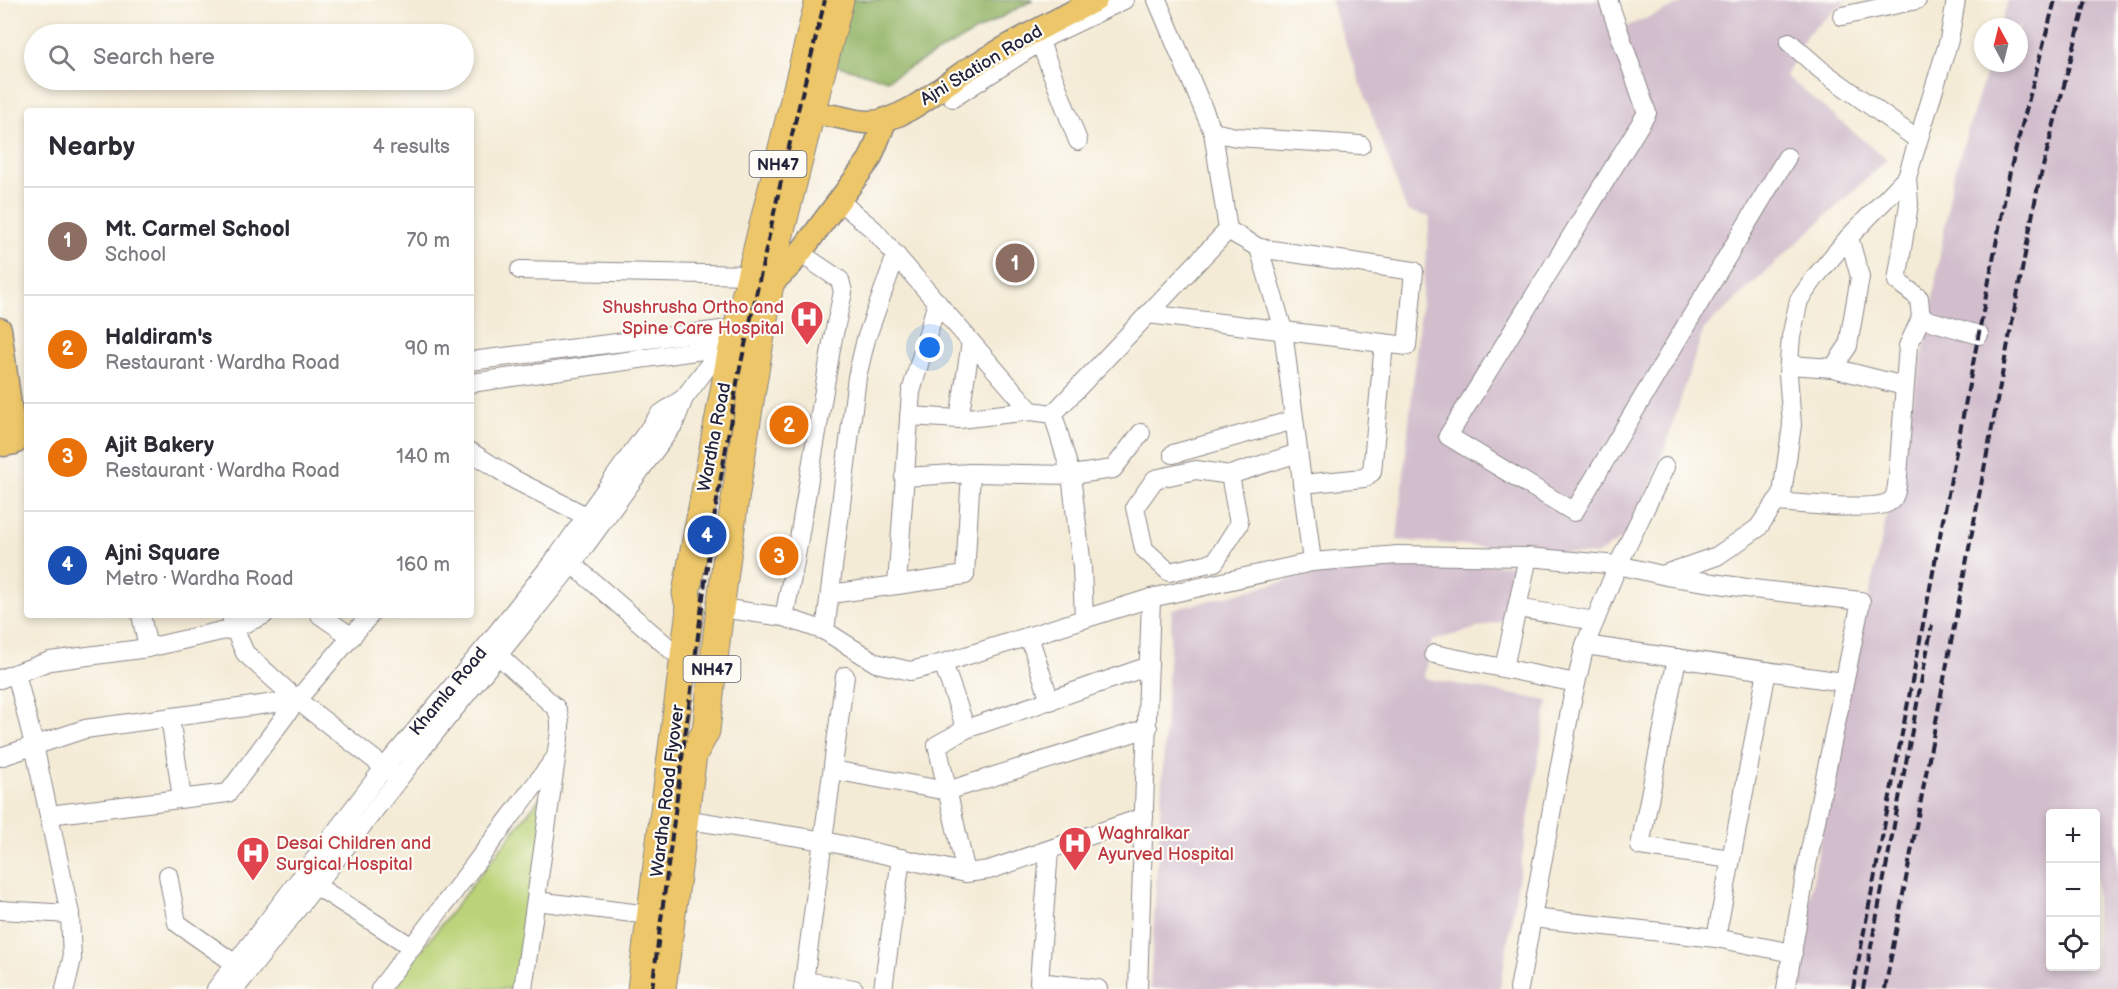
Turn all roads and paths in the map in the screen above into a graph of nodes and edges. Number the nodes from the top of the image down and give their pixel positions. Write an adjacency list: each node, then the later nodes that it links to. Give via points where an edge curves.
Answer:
1 (819, 0): 14 (highway, Wardha Road / NH47)
2 (840, 0): 14 (highway, Wardha Road / NH47)
3 (1073, 0): 15 (main road, Ajni Station Road, via 1032,22)
4 (1096, 0): 15 (main road, Ajni Station Road, via 1026,36 919,103)
5 (1124, 0): 11 (street)
6 (1157, 0): 16 (street)
7 (1608, 0): 20 (street, via 1647,113 1448,436 1574,512)
8 (1917, 0): 10 (street)
9 (1956, 0): 17 (street, via 1949,40)
10 (1842, 16)
11 (1040, 42): 13 (street); 18 (street)
12 (1789, 42): 17 (street)
13 (953, 98)
14 (802, 107): 15 (main road, via 834,105); 29 (highway, Wardha Road / NH47)
15 (896, 112): 22 (main road, via 870,159)
16 (1213, 132): 19 (street); 23 (street)
17 (1918, 140): 21 (street)
18 (1078, 141)
19 (1361, 145)
20 (1787, 157)
21 (1907, 177): 24 (street); 32 (street, via 1908,204 1896,281 1919,298)
22 (838, 200): 26 (main road); 27 (street, via 874,230)
23 (1228, 230): 25 (street); 31 (street)
24 (1848, 237): 41 (street, via 1799,300); 42 (street, via 1860,277 1848,346)
25 (1259, 248): 34 (street); 39 (street, via 1414,271 1407,346)
26 (800, 252): 29 (main road); 77 (street, via 840,280 843,292)
27 (896, 255): 30 (street); 73 (street, via 857,377)
28 (520, 270): 29 (street)
29 (760, 280): 38 (highway, Wardha Road / NH47); 75 (highway, Wardha Road / NH47)
30 (937, 303): 37 (street); 48 (street, via 911,392)
31 (1148, 314): 34 (street); 47 (street)
32 (1921, 318): 35 (street); 44 (street, via 1908,346)
33 (0, 329): 51 (main road)
34 (1283, 330): 39 (street); 50 (street)
35 (1979, 335)
36 (694, 342): 38 (street); 40 (street); 43 (street)
37 (971, 342): 46 (street); 49 (street)
38 (733, 343): 45 (street, Khamla Road, via 712,361); 72 (highway, Wardha Road / NH47)
39 (1384, 343): 61 (street, via 1372,472 1364,478)
40 (474, 361)
41 (1789, 365): 42 (street); 62 (street, via 1792,424 1782,494)
42 (1833, 368): 44 (street)
43 (474, 381)
44 (1904, 386): 62 (street, via 1898,476 1895,495 1889,502 1870,507)
45 (684, 398): 63 (street, Khamla Road, via 659,415); 65 (street, Khamla Road, via 674,424)
46 (1031, 411): 47 (street); 49 (street)
47 (1053, 414): 58 (street)
48 (909, 416): 49 (street); 60 (street)
49 (959, 419)
50 (1294, 420): 53 (street); 55 (street)
51 (10, 430)
52 (1141, 433): 58 (street, via 1113,470)
53 (1298, 453): 59 (street); 61 (street)
54 (474, 454): 63 (street)
55 (1173, 454)
56 (1665, 467): 67 (street)
57 (971, 473): 58 (street); 60 (street); 70 (street, via 965,575)
58 (1071, 475): 82 (street)
59 (1230, 475): 68 (street, via 1239,524 1215,562); 68 (street, via 1196,470 1155,478 1135,507 1144,549 1169,572)
60 (904, 477): 70 (street)
61 (1302, 484): 66 (street)
62 (1776, 502): 69 (street, via 1758,528 1717,556)
63 (586, 516): 65 (street, Khamla Road)
64 (1528, 557): 66 (street, via 1398,555); 67 (street); 76 (street)
65 (566, 559): 90 (street); 92 (street, Khamla Road); 112 (street, Khamla Road, via 487,645)
66 (1312, 562): 71 (street)
67 (1618, 566): 69 (street); 84 (street)
68 (1185, 568): 71 (street)
69 (1662, 575): 100 (street, via 1860,602)
70 (897, 585): 73 (street)
71 (1191, 589): 74 (street)
72 (686, 593): 90 (street, Wardha Road / NH47); 142 (highway, Wardha Road Flyover, via 690,610)
73 (830, 594): 85 (street)
74 (1151, 598): 82 (street); 95 (street)
75 (720, 608): 77 (street); 107 (highway, Wardha Road / NH47)
76 (1517, 608): 84 (street); 96 (street)
77 (784, 617): 85 (street)
78 (142, 618): 89 (street)
79 (248, 618): 83 (street)
80 (324, 618): 87 (street)
81 (368, 618): 87 (street)
82 (1084, 619): 86 (street)
83 (232, 621): 89 (street); 102 (street, via 245,653)
84 (1595, 621): 88 (street)
85 (825, 631): 94 (street, via 876,663 910,671)
86 (1029, 636): 94 (street); 103 (street)
87 (352, 637): 102 (street)
88 (1585, 645): 93 (street); 101 (street)
89 (148, 648): 98 (street, via 50,661)
90 (676, 654): 128 (street, Wardha Road / NH47)
91 (1434, 654): 96 (street)
92 (498, 655): 110 (street, via 560,715); 112 (street, Khamla Road)
93 (1677, 658): 97 (street); 121 (street, via 1640,846)
94 (943, 663): 106 (street)
95 (1149, 666): 103 (street); 105 (street)
96 (1504, 668): 101 (street)
97 (1767, 671): 100 (street); 121 (street)
98 (8, 676): 108 (street)
99 (845, 676): 111 (street)
100 (1843, 682): 132 (street)
101 (1576, 683): 129 (street)
102 (297, 700): 104 (street); 112 (street); 114 (street, via 228,793)
103 (1050, 700): 106 (street)
104 (170, 717): 108 (street, via 86,729); 114 (street)
105 (1148, 728): 113 (street); 116 (street)
106 (966, 729): 113 (street, via 937,745)
107 (706, 731): 117 (street, Wardha Road / NH47); 143 (highway, Wardha Road Flyover, via 693,755)
108 (34, 745): 109 (street); 115 (street)
109 (0, 757)
110 (556, 757): 125 (street); 131 (street)
111 (833, 770): 113 (street); 118 (street)
112 (391, 773): 124 (street, Khamla Road); 133 (street, Khamla Road)
113 (947, 790): 122 (street)
114 (182, 798): 115 (street)
115 (49, 815): 127 (street)
116 (1144, 817): 119 (street); 148 (street)
117 (696, 821): 118 (street); 144 (street, Wardha Road / NH47)
118 (825, 841): 120 (street); 134 (street)
119 (1049, 850): 122 (street, via 989,870); 147 (street, via 1039,982)
120 (901, 858): 122 (street); 146 (street)
121 (1731, 859): 130 (street)
122 (966, 873)
123 (168, 875): 133 (street, via 177,922)
124 (315, 885): 131 (street); 138 (street, Khamla Road)
125 (536, 901): 128 (street); 140 (street)
126 (0, 910): 127 (street)
127 (70, 914): 136 (street, via 72,959)
128 (641, 914): 141 (street, Wardha Road / NH47)
129 (1532, 918): 130 (street); 135 (street)
130 (1716, 938): 132 (street)
131 (412, 947): 139 (street)
132 (1793, 953): 149 (street)
133 (234, 963): 137 (street, Khamla Road)
134 (804, 985): 145 (street)
135 (1523, 987)
136 (65, 989)
137 (216, 989)
138 (235, 989)
139 (380, 989)
140 (523, 989)
141 (632, 989)
142 (641, 989)
143 (662, 989)
144 (675, 989)
145 (854, 989)
146 (883, 989)
147 (1098, 989)
148 (1138, 989)
149 (1786, 989)

